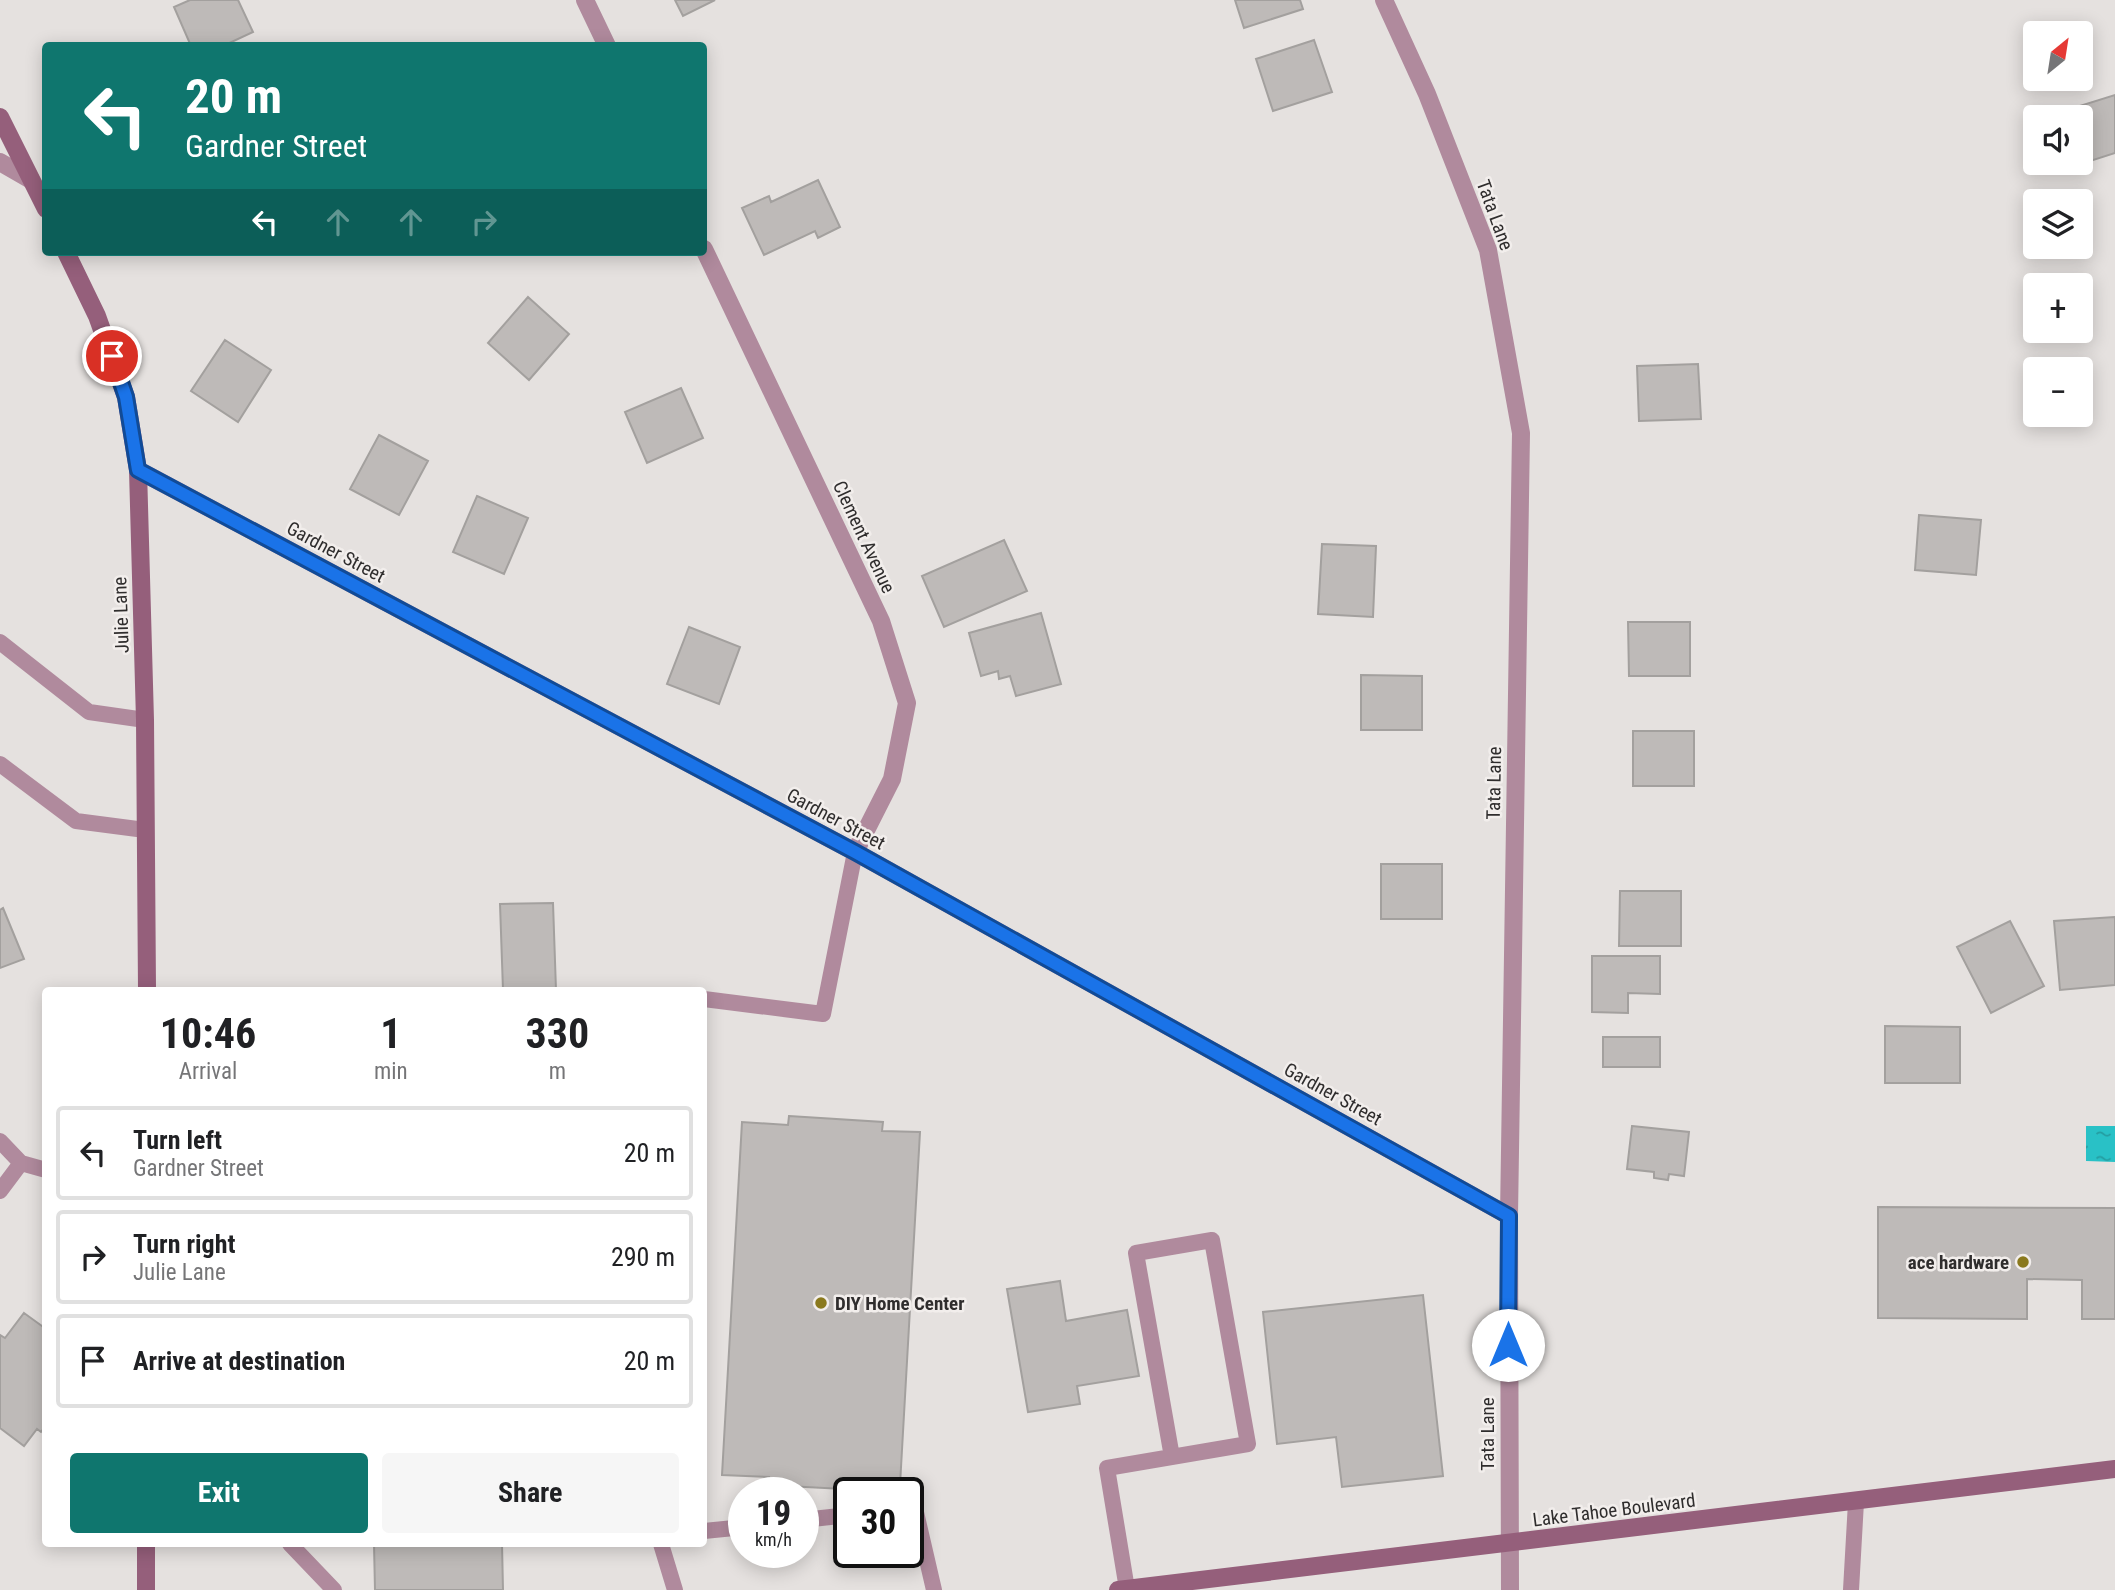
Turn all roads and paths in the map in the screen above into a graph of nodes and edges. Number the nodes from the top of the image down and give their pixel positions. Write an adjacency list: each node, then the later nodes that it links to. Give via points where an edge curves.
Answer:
1 (585, 0): 3 (street)
2 (1384, 0): 22 (street, Tata Lane, via 1427,93 1488,250 1521,433)
3 (605, 42)
4 (0, 117): 6 (main road)
5 (0, 162): 6 (street)
6 (31, 180): 7 (main road)
7 (42, 201)
8 (707, 255): 15 (street, Clement Avenue, via 881,621 907,703 892,779)
9 (68, 256): 10 (main road, Julie Lane, via 97,316 126,397)
10 (138, 470): 12 (main road, Julie Lane); 15 (street, Gardner Street)
11 (0, 642): 12 (lane, via 89,712)
12 (145, 720): 14 (main road, Julie Lane)
13 (0, 764): 14 (lane, via 76,821)
14 (145, 830): 16 (main road, Julie Lane)
15 (855, 852): 17 (lane, via 823,1014); 22 (street, Gardner Street)
16 (147, 987)
17 (707, 999)
18 (0, 1141): 19 (lane)
19 (21, 1163): 20 (lane); 21 (lane)
20 (42, 1169)
21 (0, 1191)
22 (1509, 1216): 28 (street, Tata Lane)
23 (1172, 1457): 23 (lane, via 1248,1444 1212,1240 1136,1253); 38 (lane, via 1107,1468)
24 (2115, 1469): 25 (main road, Lake Tahoe Boulevard)
25 (1856, 1502): 28 (main road, Lake Tahoe Boulevard); 40 (lane)
26 (728, 1529): 27 (lane)
27 (707, 1531)
28 (1509, 1545): 33 (main road, Lake Tahoe Boulevard); 39 (street, Tata Lane)
29 (146, 1547): 34 (main road)
30 (293, 1547): 35 (lane)
31 (662, 1547): 36 (lane)
32 (924, 1547): 37 (lane)
33 (1180, 1586): 38 (main road, Lake Tahoe Boulevard)
34 (146, 1590)
35 (334, 1590)
36 (675, 1590)
37 (934, 1590)
38 (1123, 1590)
39 (1510, 1590)
40 (1851, 1590)

